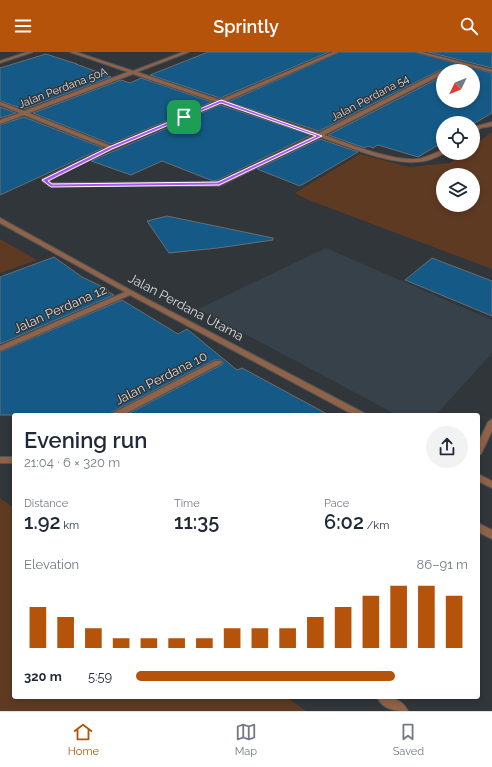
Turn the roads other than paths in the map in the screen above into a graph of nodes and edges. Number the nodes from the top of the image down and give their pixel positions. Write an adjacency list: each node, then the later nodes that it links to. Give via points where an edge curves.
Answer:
1 (31, 52): 6 (street)
2 (72, 52): 10 (street)
3 (188, 52): 10 (street, Jalan Perdana 50A)
4 (337, 52): 12 (street)
5 (417, 52): 7 (street)
6 (0, 62)
7 (461, 64)
8 (480, 68): 9 (street)
9 (492, 71)
10 (132, 72): 12 (street); 14 (street, Jalan Perdana 50A)
11 (436, 75): 18 (street, Jalan Perdana 54)
12 (221, 101): 18 (street); 19 (street)
13 (0, 103): 14 (street)
14 (24, 113): 15 (street, Jalan Perdana 50A); 19 (street)
15 (0, 122)
16 (492, 124): 17 (street)
17 (480, 127)
18 (320, 136): 19 (street, Jalan Perdana 54, via 219,184 59,185 46,183 44,180); 20 (street, via 410,162 424,161)
19 (111, 148)
20 (436, 155)
21 (0, 220): 22 (street, Jalan Perdana Utama)
22 (130, 292): 23 (street, Jalan Perdana 12); 26 (street, Jalan Perdana Utama)
23 (0, 349)
24 (218, 363): 25 (street, Jalan Perdana 10)
25 (120, 413)
26 (357, 413)
27 (492, 422): 28 (street)
28 (480, 448)
29 (0, 460): 30 (street)
30 (12, 460)
31 (480, 478): 32 (street)
32 (492, 485)
33 (480, 528): 34 (street)
34 (492, 534)
35 (386, 699): 36 (street)
36 (402, 711)

